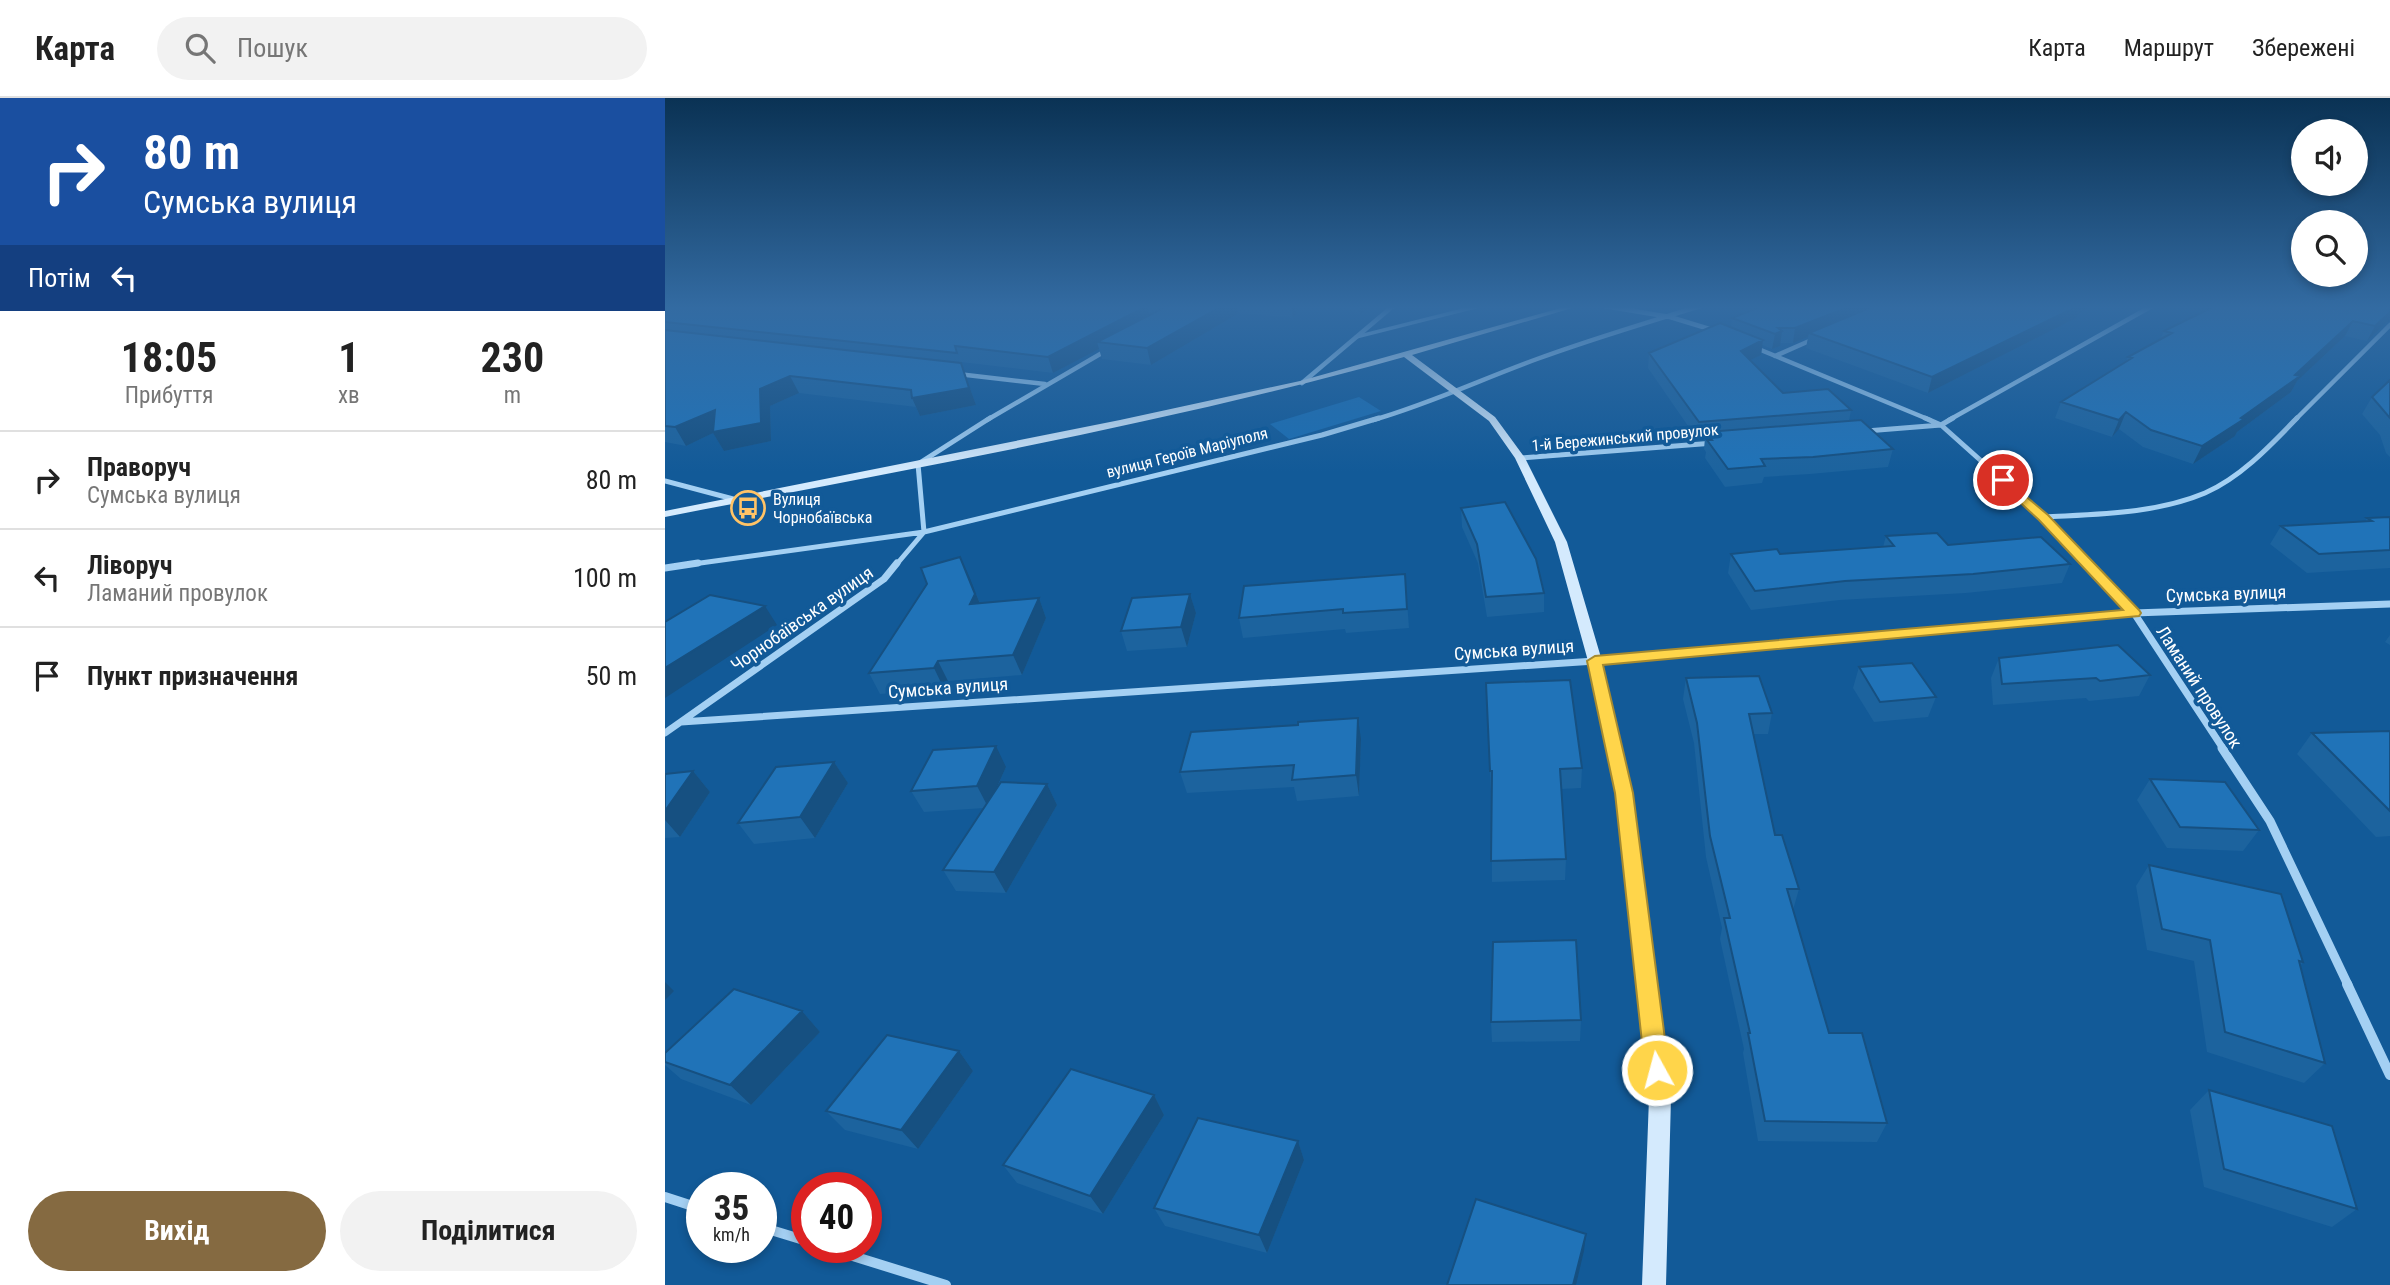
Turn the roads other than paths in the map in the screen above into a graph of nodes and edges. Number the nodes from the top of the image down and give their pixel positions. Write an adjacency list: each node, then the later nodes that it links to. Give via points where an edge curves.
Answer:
1 (1086, 361): 11 (street)
2 (1327, 361): 10 (street)
3 (1383, 361): 10 (street)
4 (1416, 361): 12 (street)
5 (1530, 361): 12 (street, вулиця Героїв Маріуполя)
6 (1788, 361): 13 (street, Ламаний провулок)
7 (2054, 361): 13 (street)
8 (2354, 361): 21 (street, via 2255,461 2205,493 2139,511)
9 (950, 373): 11 (street)
10 (1302, 383): 17 (street)
11 (1045, 384): 17 (street)
12 (1456, 389): 16 (street, via 1492,419); 22 (street, вулиця Героїв Маріуполя, via 1418,407 1322,435)
13 (1941, 425): 14 (street); 21 (street, Ламаний провулок)
14 (1860, 431)
15 (1724, 442): 16 (street, 1-й Бережинський провулок)
16 (1520, 458): 26 (street, via 1561,542)
17 (918, 464): 19 (street); 22 (street)
18 (665, 481): 19 (street)
19 (737, 500): 20 (street)
20 (665, 514)
21 (2044, 517): 25 (street, Ламаний провулок)
22 (924, 532): 23 (street, вулиця Героїв Маріуполя); 27 (street, Чорнобаївська вулиця, via 884,579)
23 (665, 568)
24 (2390, 604): 25 (street, Сумська вулиця)
25 (2134, 613): 26 (street, Сумська вулиця); 29 (street, Ламаний провулок, via 2270,821)
26 (1595, 661): 27 (street, Сумська вулиця); 34 (street, via 1624,793 1660,1098)
27 (681, 722): 28 (street, Чорнобаївська вулиця)
28 (665, 733)
29 (2390, 1075)
30 (665, 1197): 31 (street)
31 (686, 1204)
32 (875, 1263): 33 (street)
33 (946, 1285)
34 (1654, 1285)

